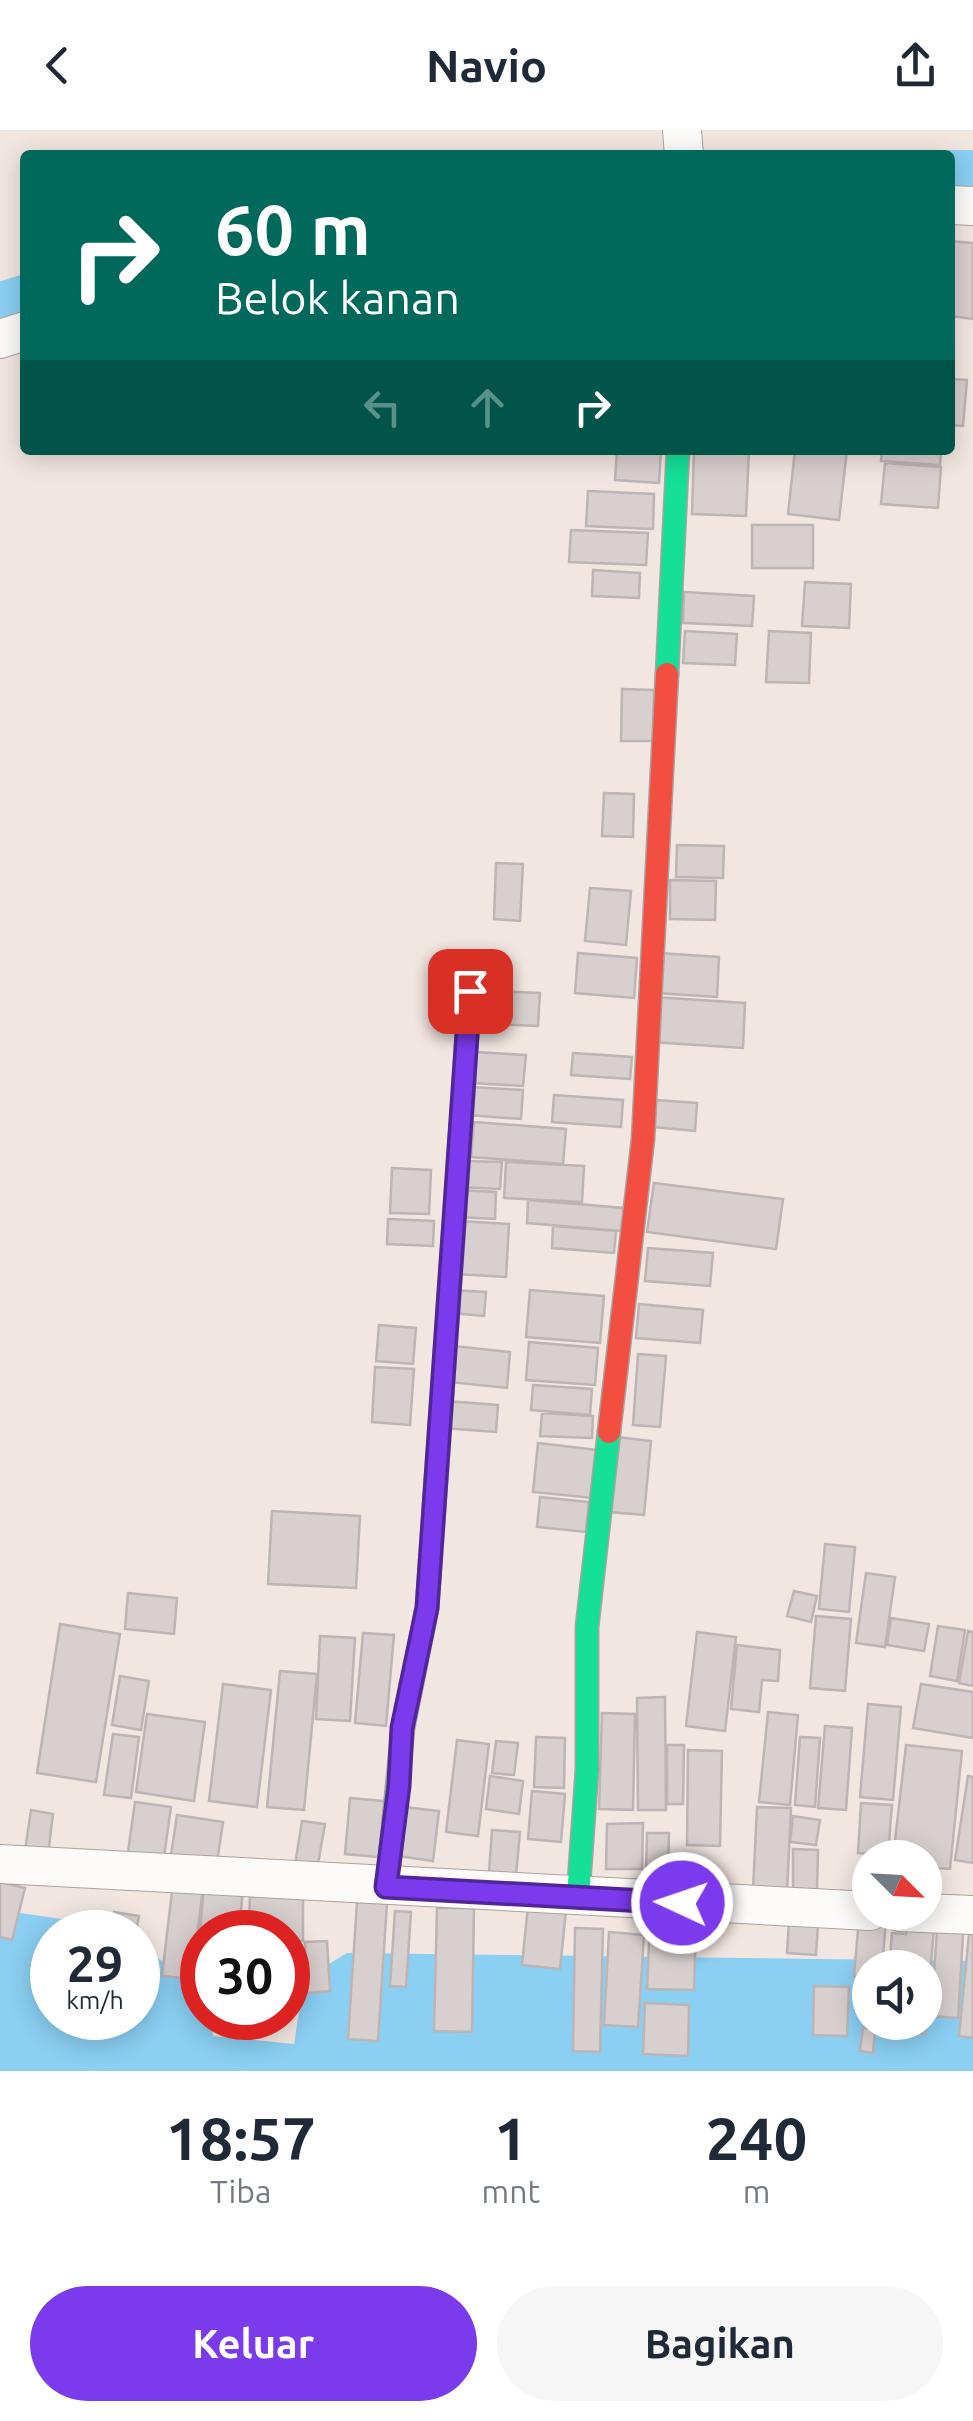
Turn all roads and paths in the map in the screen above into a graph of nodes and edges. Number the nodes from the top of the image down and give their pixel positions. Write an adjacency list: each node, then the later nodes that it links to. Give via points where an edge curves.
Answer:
1 (678, 455): 5 (street, via 644,1139 587,1627)
2 (470, 991): 4 (street, via 427,1608 402,1728)
3 (0, 1864): 4 (street)
4 (386, 1887): 5 (street)
5 (578, 1897): 6 (street)
6 (852, 1911)
7 (942, 1914): 8 (street)
8 (973, 1915)

